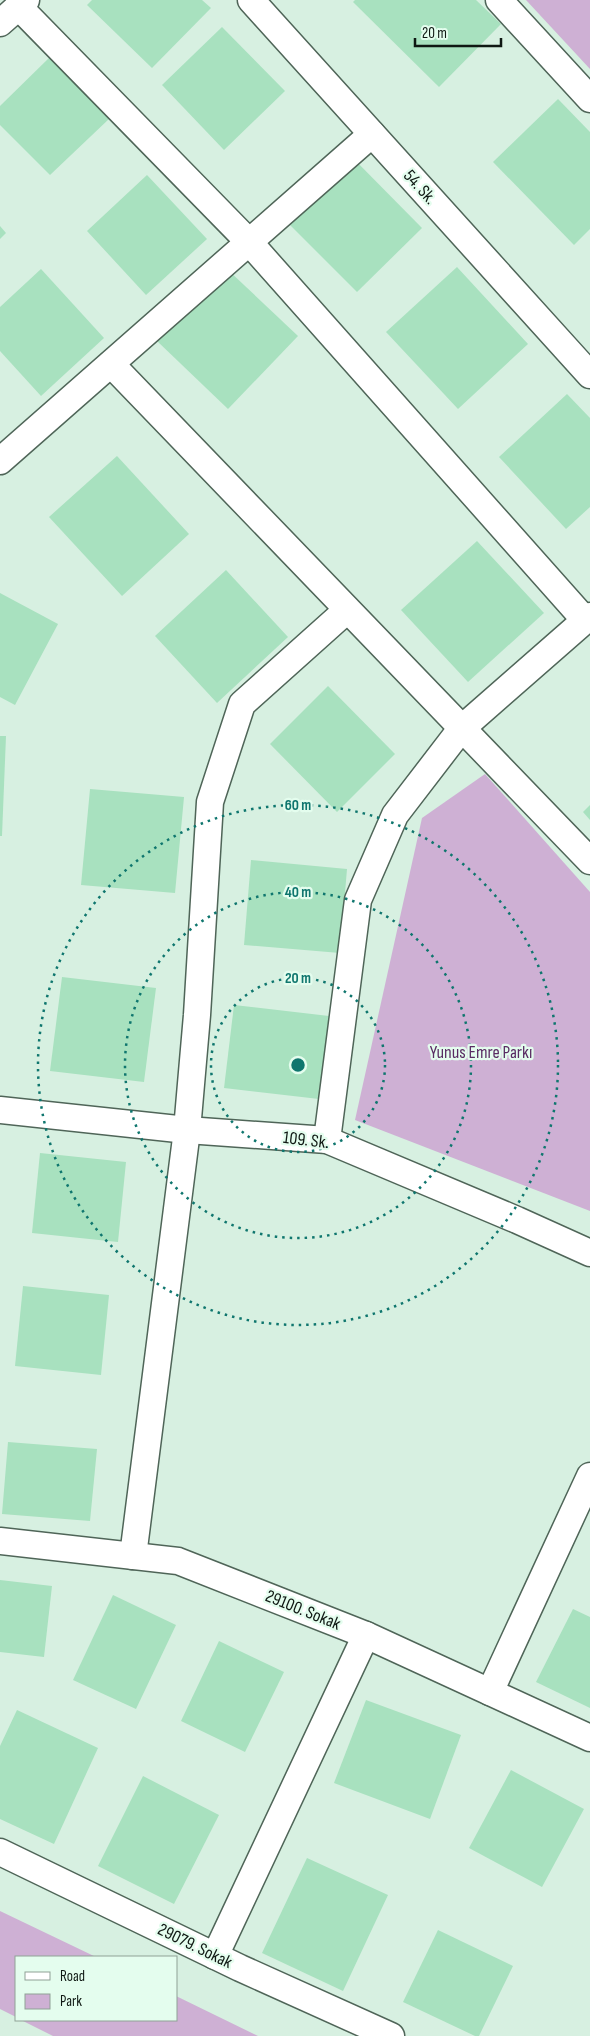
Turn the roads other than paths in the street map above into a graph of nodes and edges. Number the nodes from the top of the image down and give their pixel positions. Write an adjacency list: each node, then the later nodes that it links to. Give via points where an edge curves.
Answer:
1 (251, 0): 5 (street, 54. Sk.)
2 (499, 0): 4 (street)
3 (15, 10): 6 (street)
4 (590, 99)
5 (372, 134): 6 (street); 8 (street, 54. Sk.)
6 (249, 242): 7 (street); 11 (street)
7 (111, 364): 9 (street); 10 (street)
8 (590, 375)
9 (0, 461)
10 (347, 610): 12 (street); 15 (street, via 242,704 210,802)
11 (588, 618): 12 (street)
12 (461, 729): 13 (street); 16 (street, via 395,815 358,900)
13 (590, 861)
14 (0, 1110): 15 (street, 109. Sk.)
15 (187, 1130): 16 (street, 109. Sk.); 20 (street)
16 (327, 1140): 17 (street, 109. Sk.)
17 (590, 1253)
18 (590, 1476): 22 (street)
19 (0, 1541): 20 (street, 29100. Sokak)
20 (133, 1556): 21 (street, 29100. Sokak, via 178,1561)
21 (366, 1635): 22 (street, 29100. Sokak); 25 (street)
22 (490, 1692): 23 (street, 29100. Sokak)
23 (590, 1738)
24 (0, 1852): 25 (street, 29079. Sokak)
25 (215, 1956): 26 (street, 29079. Sokak)
26 (391, 2036)

